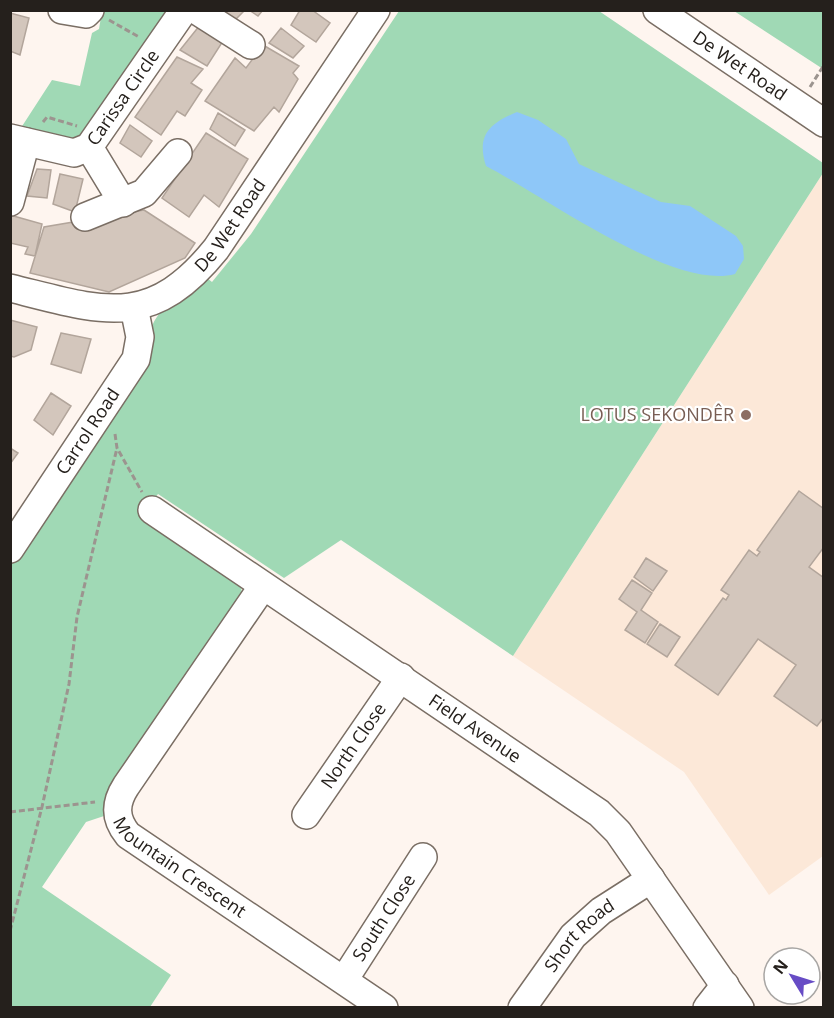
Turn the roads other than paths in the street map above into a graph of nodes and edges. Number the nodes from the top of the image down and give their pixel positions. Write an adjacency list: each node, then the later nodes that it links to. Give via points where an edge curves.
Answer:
1 (62, 10): 6 (street)
2 (184, 10): 9 (street, Carissa Circle)
3 (196, 10): 7 (street)
4 (376, 10): 16 (street, De Wet Road, via 211,256 178,288)
5 (657, 10): 8 (street, De Wet Road)
6 (98, 13)
7 (251, 45)
8 (824, 123)
9 (83, 137): 10 (street, Carissa Circle, via 74,153); 13 (street)
10 (18, 140): 12 (street)
11 (178, 153): 13 (street, via 152,186)
12 (10, 202)
13 (123, 202): 14 (street)
14 (84, 217)
15 (10, 288): 16 (street, De Wet Road, via 94,308)
16 (134, 308): 18 (street, Carrol Road, via 140,348 130,371)
17 (152, 510): 19 (street, Field Avenue)
18 (10, 549)
19 (263, 586): 20 (street, Field Avenue); 24 (street, Mountain Crescent, via 118,799 118,817 128,835)
20 (401, 677): 21 (street, North Close); 23 (street, Field Avenue, via 599,813 618,832)
21 (306, 815)
22 (423, 857): 24 (street, South Close)
23 (651, 879): 25 (street, Field Avenue); 27 (street, Short Road, via 601,911 573,936)
24 (344, 980): 26 (street, Mountain Crescent)
25 (725, 985): 28 (street); 29 (street, Field Avenue)
26 (384, 1008)
27 (522, 1008)
28 (707, 1008)
29 (740, 1008)

